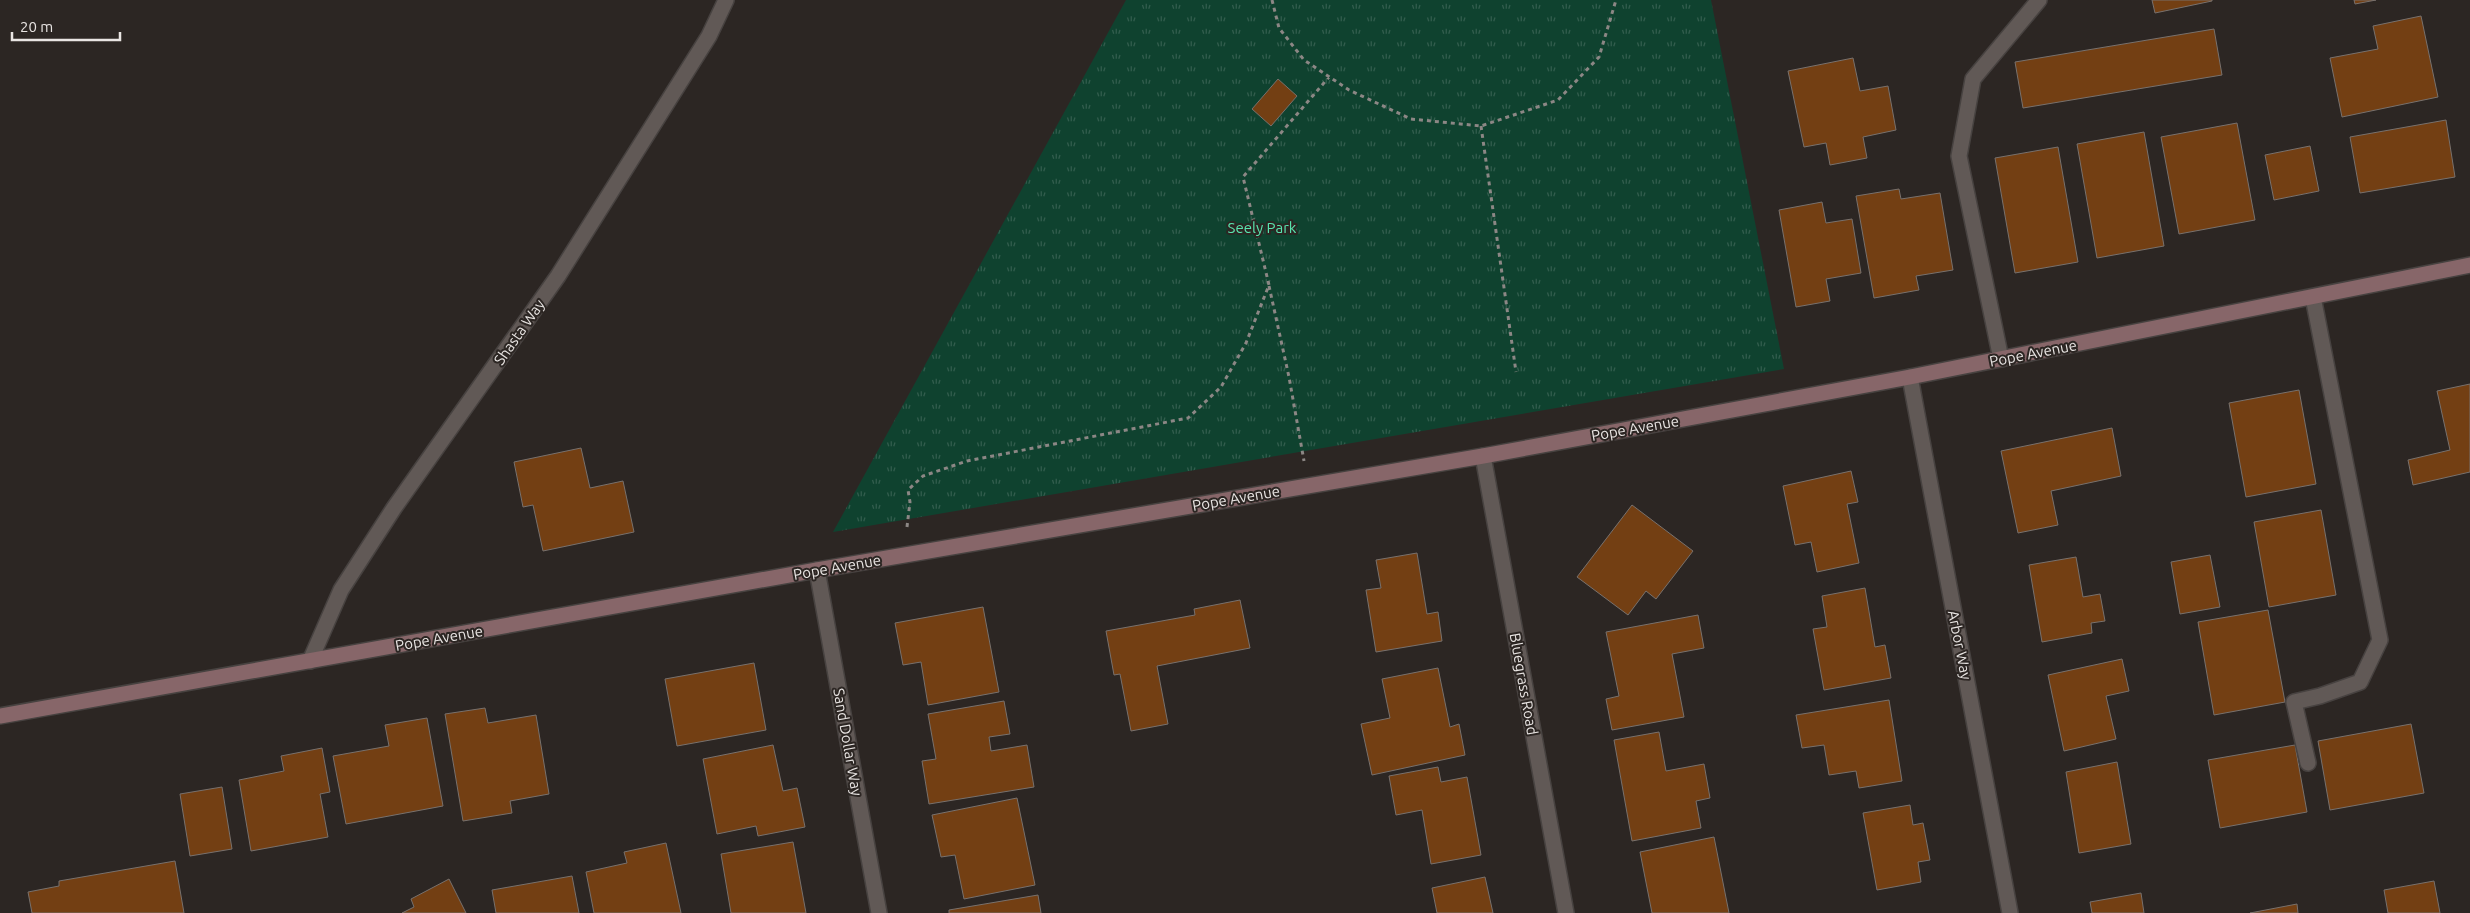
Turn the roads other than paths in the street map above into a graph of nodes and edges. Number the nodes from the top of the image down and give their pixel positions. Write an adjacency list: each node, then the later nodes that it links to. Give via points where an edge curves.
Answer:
1 (726, 0): 9 (street, Shasta Way, via 709,36 558,276 394,508 341,590)
2 (2039, 0): 5 (street, via 1973,79 1959,156)
3 (2470, 265): 4 (street, Pope Avenue)
4 (2313, 297): 5 (street, Pope Avenue); 11 (street, via 2380,640 2360,682 2294,702)
5 (2001, 359): 6 (street, Pope Avenue)
6 (1910, 377): 7 (street, Pope Avenue); 14 (street, Arbor Way)
7 (1483, 456): 8 (street, Pope Avenue); 13 (street, Bluegrass Road)
8 (817, 570): 9 (street, Pope Avenue); 12 (street, Sand Dollar Way)
9 (310, 661): 10 (street, Pope Avenue)
10 (0, 716)
11 (2308, 763)
12 (878, 913)
13 (1566, 913)
14 (2010, 913)

